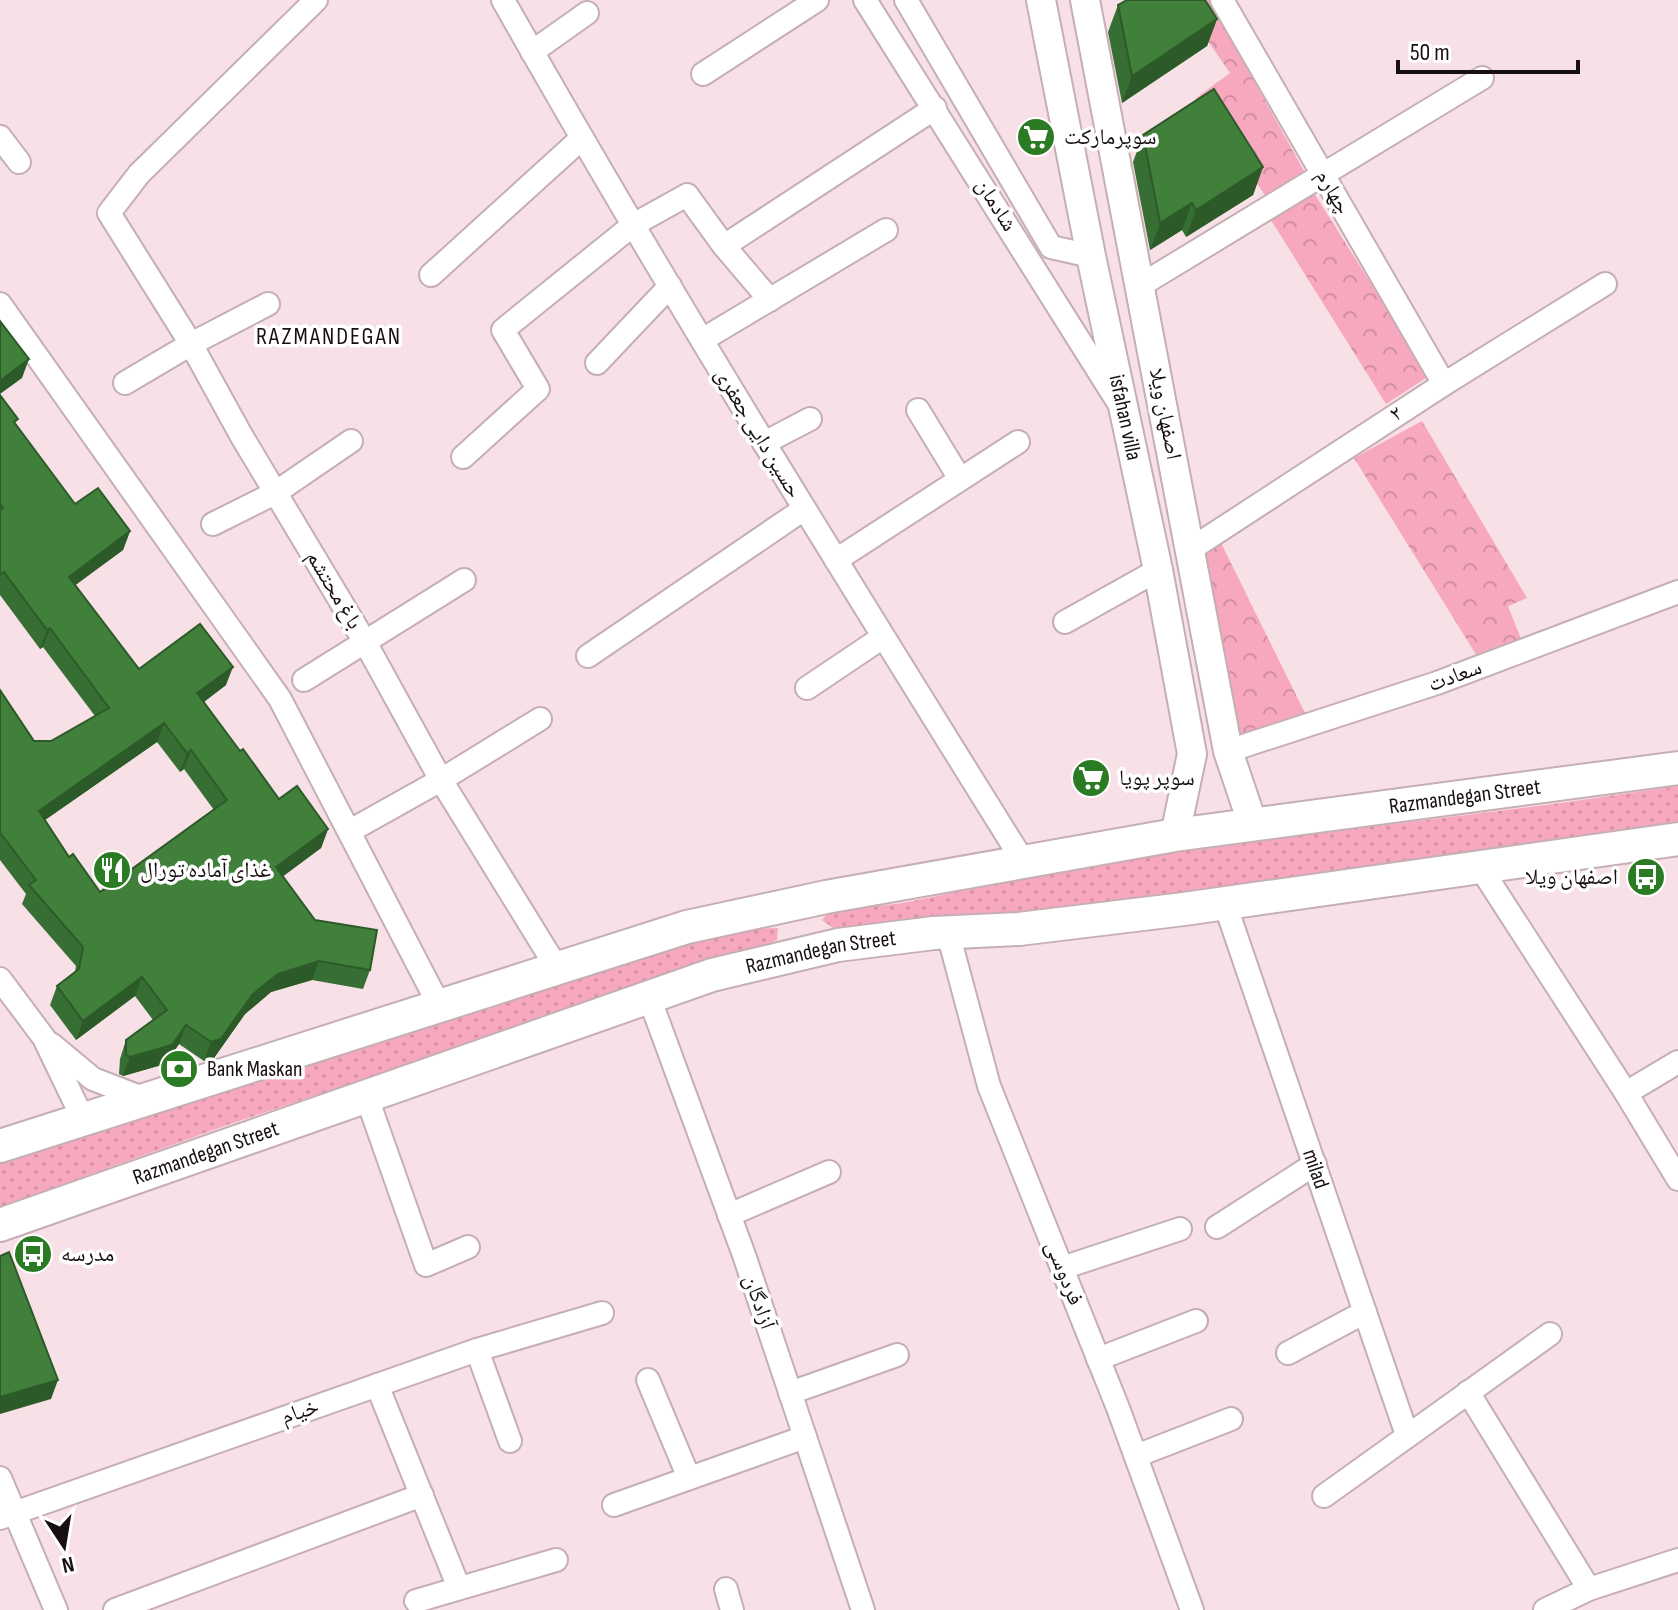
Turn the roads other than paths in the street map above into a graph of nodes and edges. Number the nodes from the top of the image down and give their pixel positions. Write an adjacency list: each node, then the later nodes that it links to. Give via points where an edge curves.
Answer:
1 (503, 0): 10 (street, حسین دایی جعفری)
2 (817, 0): 11 (street)
3 (865, 0): 13 (street, شادمان)
4 (906, 0): 21 (street, شادمان, via 1051,247)
5 (1041, 0): 21 (street, isfahan villa)
6 (1085, 0): 24 (street, اصفهان ویلا)
7 (1222, 0): 17 (street, چهارم)
8 (304, 4): 30 (street, باغ محتشم, via 139,174 109,213)
9 (587, 13): 10 (street)
10 (532, 52): 15 (street, حسین دایی جعفری)
11 (703, 74)
12 (1482, 78): 17 (street)
13 (935, 108): 20 (street); 35 (street, شادمان)
14 (0, 137): 16 (street)
15 (582, 138): 18 (street, حسین دایی جعفری); 22 (street)
16 (19, 162)
17 (1323, 174): 24 (street); 33 (street, چهارم)
18 (633, 225): 20 (street, via 687,195); 25 (street, حسین دایی جعفری); 40 (street, via 503,330 538,389)
19 (886, 230): 26 (street)
20 (724, 246): 26 (street)
21 (1091, 256): 35 (street, isfahan villa)
22 (431, 275)
23 (1605, 284): 33 (street, ۲)
24 (1141, 285): 45 (street, اصفهان ویلا)
25 (670, 286): 29 (street, حسین دایی جعفری); 31 (street)
26 (770, 300): 29 (street)
27 (0, 304): 71 (street, via 280,699)
28 (268, 304): 30 (street)
29 (702, 340): 39 (street, حسین دایی جعفری)
30 (191, 344): 32 (street); 42 (street, باغ محتشم)
31 (597, 363)
32 (125, 383)
33 (1444, 384): 45 (street, ۲)
34 (918, 410): 41 (street)
35 (1124, 412): 47 (street, isfahan villa)
36 (810, 419): 39 (street)
37 (351, 441): 42 (street)
38 (1018, 442): 41 (street)
39 (764, 443): 43 (street, حسین دایی جعفری)
40 (463, 457)
41 (960, 479): 46 (street)
42 (275, 493): 44 (street); 52 (street, باغ محتشم)
43 (804, 509): 46 (street, حسین دایی جعفری); 53 (street)
44 (213, 524)
45 (1191, 549): 57 (street, اصفهان ویلا)
46 (836, 560): 51 (street, حسین دایی جعفری)
47 (1158, 570): 50 (street); 62 (street, isfahan villa, via 1192,754)
48 (464, 580): 52 (street)
49 (1678, 592): 57 (street, سعادت, via 1437,683)
50 (1065, 622)
51 (883, 637): 55 (street); 64 (street, حسین دایی جعفری)
52 (365, 642): 54 (street); 59 (street, باغ محتشم)
53 (588, 656)
54 (304, 680)
55 (807, 688)
56 (540, 719): 59 (street)
57 (1228, 751): 60 (street, اصفهان ویلا)
58 (1678, 768): 60 (main road, Razmandegan Street)
59 (441, 780): 61 (street); 68 (street, باغ محتشم)
60 (1253, 825): 62 (main road, Razmandegan Street)
61 (357, 827)
62 (1175, 835): 64 (main road, Razmandegan Street)
63 (1678, 839): 65 (main road, Razmandegan Street)
64 (1023, 861): 68 (main road, Razmandegan Street, via 687,927)
65 (1480, 867): 66 (main road, Razmandegan Street); 74 (street)
66 (1225, 904): 67 (main road, Razmandegan Street); 79 (street, milad)
67 (948, 933): 70 (main road, Razmandegan Street, via 838,945 712,975); 87 (street, فردوسی, via 989,1086)
68 (557, 968): 71 (main road, Razmandegan Street)
69 (0, 979): 72 (street)
70 (649, 997): 75 (main road, Razmandegan Street); 82 (street, آزادگان)
71 (439, 1005): 76 (main road, Razmandegan Street)
72 (44, 1038): 76 (street, via 93,1079); 77 (street)
73 (1678, 1062): 74 (street)
74 (1626, 1093): 81 (street)
75 (366, 1095): 83 (main road, Razmandegan Street); 86 (street, via 426,1265)
76 (145, 1099): 77 (main road, Razmandegan Street)
77 (83, 1119): 78 (main road, Razmandegan Street)
78 (0, 1146)
79 (1315, 1164): 84 (street); 88 (street, milad)
80 (829, 1172): 82 (street)
81 (1678, 1179)
82 (729, 1215): 99 (street, آزادگان)
83 (0, 1225)
84 (1217, 1227)
85 (1180, 1229): 87 (street)
86 (468, 1247)
87 (1062, 1268): 95 (street, فردوسی)
88 (1365, 1312): 93 (street); 101 (street, milad)
89 (602, 1313): 92 (street, خیام)
90 (1196, 1321): 95 (street)
91 (1550, 1334): 98 (street)
92 (477, 1350): 97 (street, خیام); 103 (street)
93 (1288, 1353)
94 (897, 1355): 99 (street)
95 (1098, 1359): 104 (street, فردوسی)
96 (648, 1380): 106 (street)
97 (377, 1385): 107 (street); 110 (street, خیام)
98 (1468, 1392): 101 (street); 114 (street)
99 (790, 1393): 102 (street, آزادگان)
100 (1231, 1419): 104 (street)
101 (1407, 1435): 108 (street)
102 (805, 1437): 106 (street); 118 (street, آزادگان)
103 (510, 1441)
104 (1136, 1456): 119 (street, فردوسی)
105 (0, 1478): 110 (street)
106 (689, 1478): 109 (street)
107 (422, 1495): 113 (street); 117 (street)
108 (1324, 1496)
109 (614, 1505)
110 (8, 1516): 116 (street)
111 (556, 1560): 113 (street)
112 (1678, 1560): 114 (street)
113 (459, 1588): 115 (street)
114 (1589, 1589): 120 (street)
115 (416, 1601)
116 (56, 1610)
117 (115, 1610)
118 (863, 1610)
119 (1192, 1610)
120 (1545, 1610)

